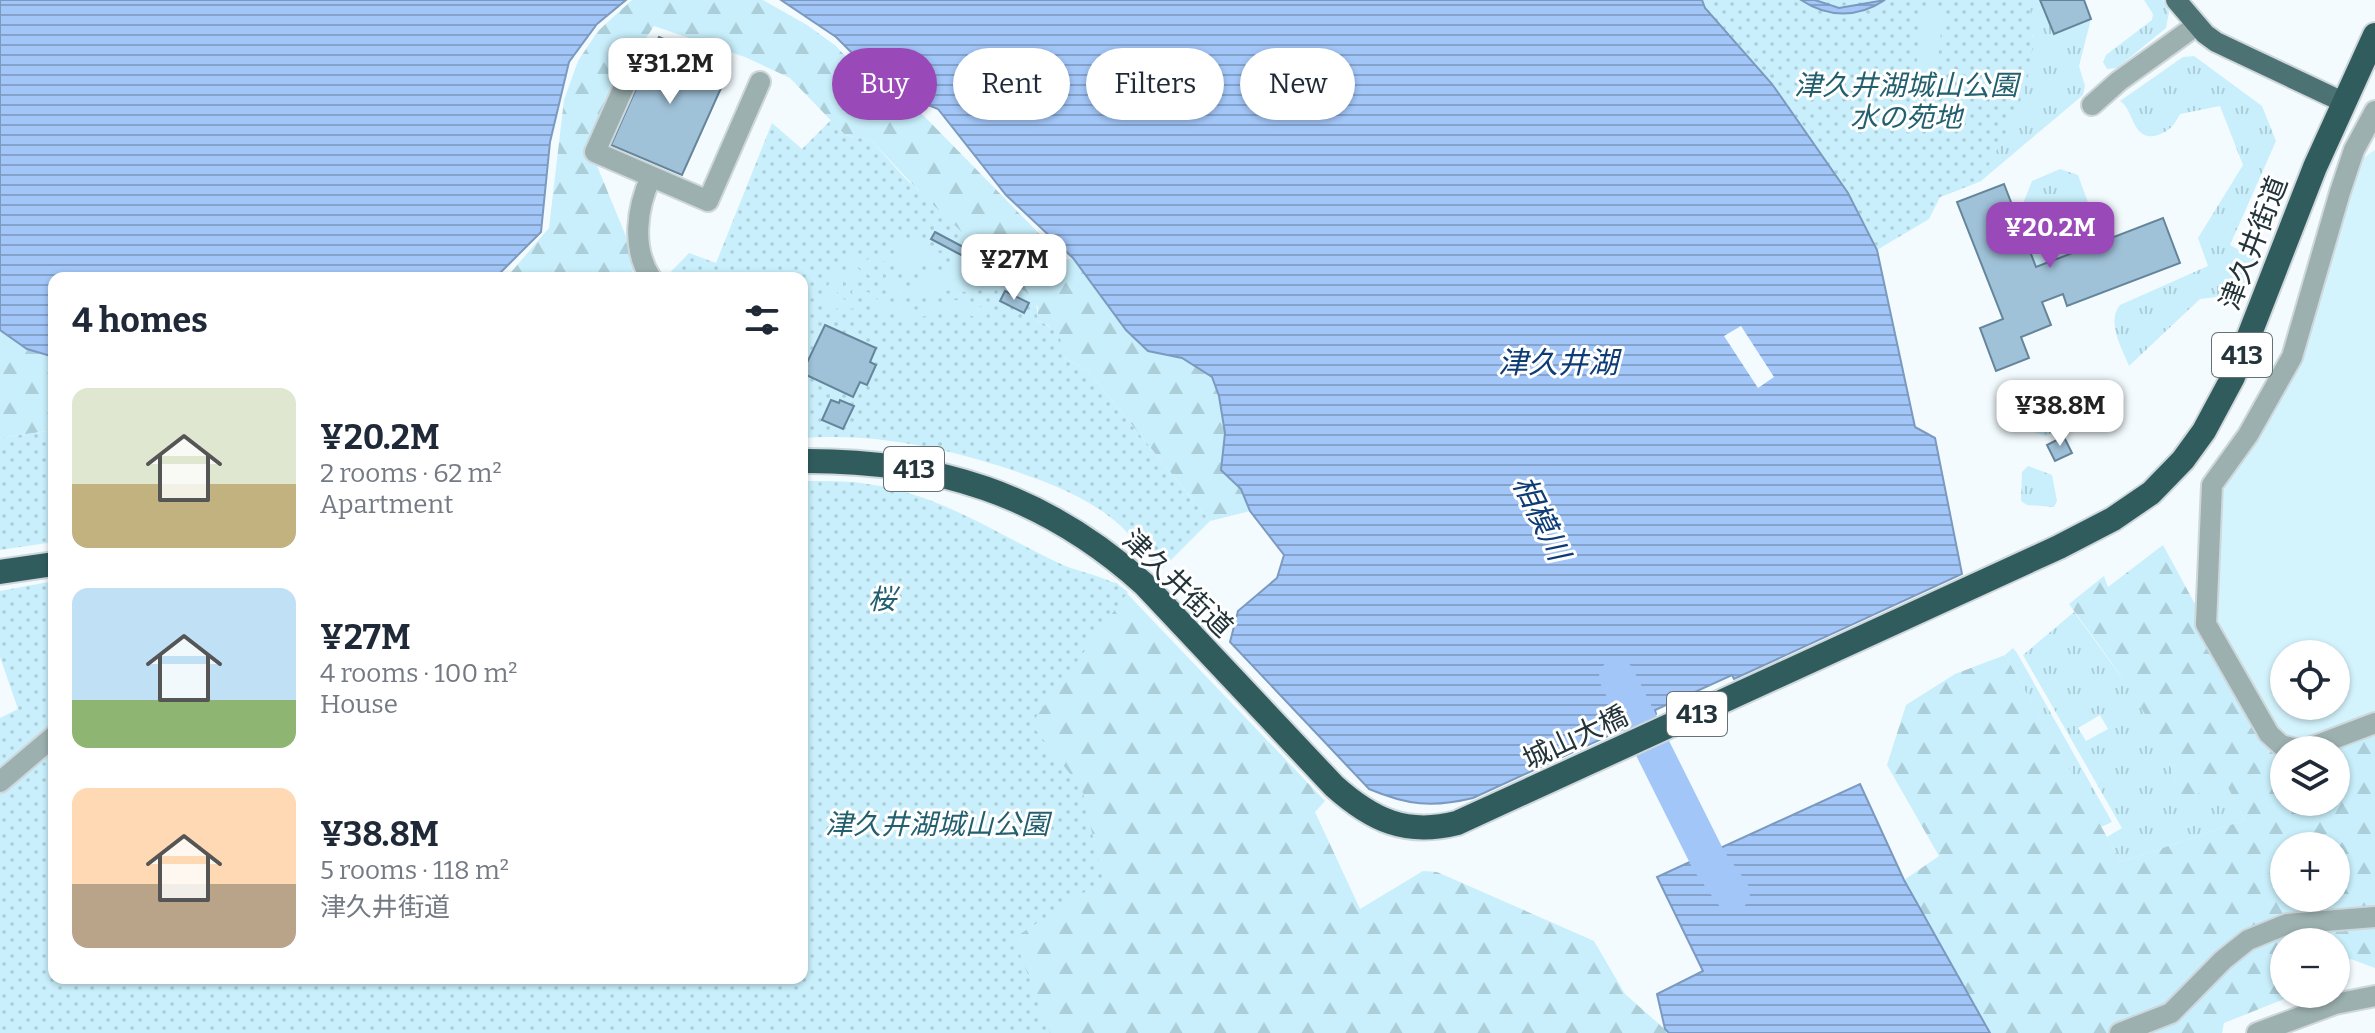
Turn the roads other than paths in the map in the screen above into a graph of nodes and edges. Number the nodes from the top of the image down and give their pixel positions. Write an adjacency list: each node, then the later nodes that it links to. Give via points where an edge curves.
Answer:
1 (2176, 0): 2 (main road)
2 (2197, 25): 6 (main road, via 2232,50); 7 (street)
3 (2375, 35): 6 (highway, 津久井街道 / 413)
4 (639, 53): 9 (street, via 595,152)
5 (760, 82): 9 (street, via 708,201)
6 (2343, 102): 12 (highway, 津久井街道 / 413, via 2233,377 2204,431 2151,493)
7 (2092, 105)
8 (2375, 111): 16 (street, via 2354,150 2292,357 2248,435 2212,485 2206,624)
9 (651, 177): 10 (street, via 638,233 639,254)
10 (648, 272)
11 (808, 461): 20 (highway, 津久井街道 / 413, via 896,465 947,475 1021,502 1066,527 1144,584)
12 (2059, 547): 20 (highway, 城山大橋 / 413, via 1457,823 1417,828 1396,824 1359,808)
13 (48, 565): 14 (highway)
14 (0, 572)
15 (2375, 723): 17 (street)
16 (2271, 736)
17 (2340, 736)
18 (48, 741): 19 (street)
19 (0, 782)
20 (1334, 786)
21 (2375, 917): 23 (street, via 2287,924 2248,940 2171,1013)
22 (2375, 996): 24 (street, via 2335,1004)
23 (2120, 1033)
24 (2257, 1033)

